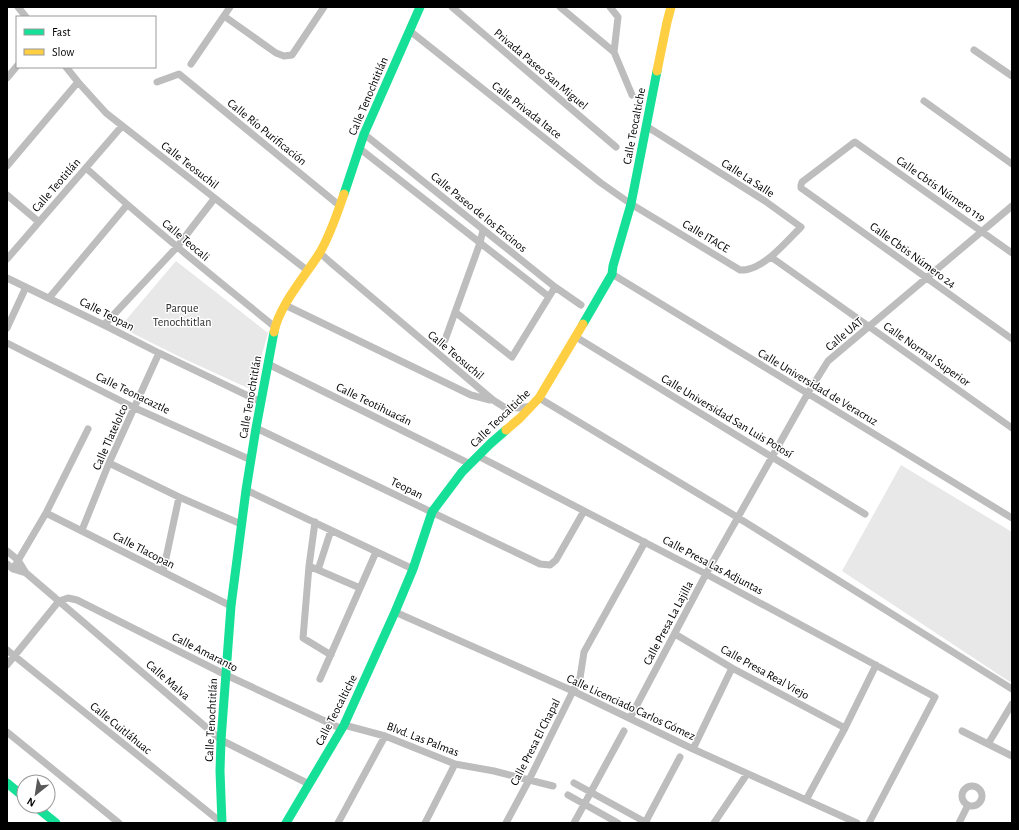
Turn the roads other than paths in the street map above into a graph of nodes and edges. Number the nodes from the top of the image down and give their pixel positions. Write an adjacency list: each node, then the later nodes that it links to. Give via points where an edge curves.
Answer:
1 (18, 7): 9 (street)
2 (230, 7): 10 (street)
3 (324, 7): 10 (street, via 292,55 284,56)
4 (420, 7): 11 (street, Calle Tenochtitlán)
5 (452, 7): 26 (street, Privada Paseo San Miguel)
6 (560, 7): 13 (street)
7 (610, 7): 13 (street, via 618,17)
8 (671, 7): 24 (street, Calle Teocaltiche)
9 (25, 16)
10 (224, 16): 14 (street)
11 (410, 31): 25 (street, Calle Tenochtitlán); 36 (street, Calle Privada Itace)
12 (974, 50): 17 (street)
13 (614, 52): 21 (street)
14 (191, 64)
15 (16, 67): 18 (street)
16 (67, 68): 19 (street, Calle Teosuchil)
17 (1012, 76)
18 (7, 78)
19 (78, 82): 23 (street, Calle Teosuchil, via 106,113); 30 (street)
20 (157, 82): 38 (street, Calle Río Purificación, via 179,74)
21 (632, 95)
22 (924, 101): 29 (street)
23 (122, 126): 32 (street, Calle Teotitlán); 35 (street, Calle Teosuchil)
24 (646, 126): 36 (street, Calle Teocaltiche); 47 (street, Calle La Salle, via 765,201 801,227)
25 (364, 134): 27 (street, Calle Tenochtitlán); 28 (street, Calle Paseo de los Encinos)
26 (616, 147)
27 (359, 148): 31 (street, Calle Paseo de los Encinos); 38 (street, Calle Tenochtitlán)
28 (391, 156): 31 (street); 41 (street, Calle Paseo de los Encinos)
29 (1012, 164)
30 (7, 166)
31 (382, 167): 43 (street, Calle Paseo de los Encinos)
32 (86, 168): 37 (street, Calle Teocali); 40 (street, Calle Teotitlán)
33 (801, 188): 42 (street, Calle Cbtis Número 119, via 802,182 855,142); 52 (street, Calle Cbtis Número 24)
34 (7, 195): 40 (street)
35 (214, 198): 44 (street); 49 (street, Calle Teosuchil)
36 (631, 204): 47 (street, Calle ITACE, via 740,270 749,269); 50 (street, Calle Teocaltiche)
37 (127, 205): 44 (street, Calle Teocali); 56 (street)
38 (340, 206): 45 (street, Calle Tenochtitlán)
39 (1012, 206): 42 (street, Calle UAT)
40 (39, 222): 48 (street, Calle Teotitlán)
41 (483, 230): 43 (street); 54 (street, Calle Paseo de los Encinos)
42 (982, 231): 46 (street, Calle Cbtis Número 119); 52 (street, Calle UAT)
43 (480, 243): 55 (street, Calle Paseo de los Encinos); 59 (street)
44 (176, 247): 60 (street); 61 (street, Calle Teocali)
45 (320, 253): 49 (street, Calle Tenochtitlán); 72 (street, Calle Teosuchil)
46 (1012, 253)
47 (771, 257): 62 (street, Calle Normal Superior)
48 (7, 259)
49 (308, 271): 57 (street, Calle Tenochtitlán)
50 (612, 274): 64 (street, Calle Teocaltiche); 70 (street, Calle Universidad de Veracruz)
51 (7, 278): 53 (street, Calle Teopan)
52 (927, 278): 62 (street, Calle UAT); 65 (street, Calle Cbtis Número 24)
53 (26, 287): 56 (street, Calle Teopan); 63 (street)
54 (555, 287): 55 (street); 58 (street, Calle Paseo de los Encinos)
55 (548, 296): 59 (street, via 512,357)
56 (49, 298): 60 (street, Calle Teopan)
57 (285, 305): 61 (street, Calle Tenochtitlán); 72 (street, via 471,395)
58 (581, 305)
59 (455, 312): 66 (street)
60 (104, 325): 68 (street, Calle Teopan)
61 (275, 326): 69 (street, Calle Tenochtitlán)
62 (870, 327): 70 (street, Calle UAT, via 828,361); 77 (street, Calle Normal Superior)
63 (7, 328)
64 (576, 337): 71 (street, Calle Teocaltiche); 80 (street, Calle Universidad San Luis Potosí)
65 (1012, 339)
66 (445, 340)
67 (7, 343): 75 (street, Calle Teonacaztle)
68 (159, 353): 73 (street, Calle Teopan); 75 (street, Calle Tlatelolco)
69 (268, 364): 73 (street, Calle Tenochtitlán); 83 (street, Calle Teotihuacán)
70 (808, 393): 80 (street, Calle UAT); 91 (street, Calle Universidad de Veracruz)
71 (539, 398): 74 (street, Calle Teocaltiche); 90 (street)
72 (492, 400): 74 (street, Calle Teosuchil, via 504,407)
73 (261, 402): 76 (street, Calle Tenochtitlán)
74 (532, 406): 79 (street, Calle Teocaltiche)
75 (135, 408): 81 (street, Calle Teonacaztle); 82 (street, Calle Tlatelolco)
76 (256, 428): 81 (street, Calle Tenochtitlán); 87 (street, Teopan)
77 (1012, 428)
78 (88, 429): 88 (street)
79 (478, 456): 83 (street, Calle Teocaltiche); 86 (street, Calle Presa Las Adjuntas)
80 (772, 456): 89 (street, Calle Universidad San Luis Potosí); 90 (street, Calle UAT)
81 (251, 460): 84 (street, Calle Tenochtitlán)
82 (109, 463): 85 (street); 94 (street, Calle Tlatelolco)
83 (470, 464): 87 (street, Calle Teocaltiche)
84 (246, 490): 92 (street); 93 (street, Calle Tenochtitlán)
85 (179, 497): 93 (street); 104 (street)
86 (584, 511): 87 (street, Teopan, via 556,560 550,565 540,564); 96 (street, Calle Presa Las Adjuntas)
87 (432, 512): 103 (street, Calle Teocaltiche)
88 (46, 513): 94 (street, Calle Tlacopan); 99 (street)
89 (866, 514)
90 (737, 517): 106 (street, Calle Presa La Lajilla); 120 (street)
91 (1012, 518)
92 (315, 522): 95 (street); 100 (street)
93 (241, 524): 109 (street, Calle Tenochtitlán)
94 (82, 530): 104 (street, Calle Tlacopan)
95 (331, 530): 98 (street); 102 (street)
96 (645, 542): 106 (street, Calle Presa Las Adjuntas); 121 (street, Calle Presa El Chapal, via 584,652 580,678)
97 (7, 551): 99 (street, Calle Malva)
98 (376, 552): 103 (street); 107 (street)
99 (18, 560): 101 (street); 105 (street, Calle Malva)
100 (309, 566): 102 (street); 113 (street, via 303,638)
101 (10, 567): 105 (street, Calle Malva)
102 (318, 570): 107 (street)
103 (413, 570): 110 (street, Calle Teocaltiche)
104 (163, 572): 109 (street, Calle Tlacopan)
105 (26, 573): 108 (street, Calle Malva)
106 (706, 574): 111 (street, Calle Presa La Lajilla); 116 (street, Calle Presa Las Adjuntas)
107 (360, 588): 113 (street)
108 (59, 601): 114 (street); 118 (street, Calle Amaranto, via 68,598 77,600); 130 (street, Calle Malva)
109 (231, 606): 118 (street, Calle Tenochtitlán)
110 (395, 612): 121 (street, Calle Licenciado Carlos Gómez); 124 (street, Calle Teocaltiche)
111 (675, 634): 117 (street, Calle Presa Real Viejo); 123 (street, Calle Presa La Lajilla)
112 (7, 650): 114 (street, Calle Cuitláhuac)
113 (331, 654): 119 (street)
114 (15, 656): 115 (street); 151 (street, Calle Cuitláhuac)
115 (7, 665)
116 (876, 665): 125 (street); 161 (street, Calle Presa Las Adjuntas, via 935,697)
117 (732, 668): 125 (street, Calle Presa Real Viejo); 132 (street)
118 (226, 675): 124 (street, Calle Amaranto); 130 (street, Calle Tenochtitlán)
119 (320, 680)
120 (1012, 689)
121 (573, 691): 123 (street, Calle Licenciado Carlos Gómez); 137 (street, Calle Presa El Chapal)
122 (1012, 704): 131 (street)
123 (630, 718): 132 (street, Calle Licenciado Carlos Gómez)
124 (343, 727): 129 (street, Blvd. Las Palmas); 140 (street, Calle Teocaltiche)
125 (845, 728): 145 (street)
126 (962, 730): 131 (street)
127 (624, 731): 143 (street)
128 (7, 732): 150 (street)
129 (385, 736): 135 (street, Blvd. Las Palmas); 153 (street)
130 (221, 740): 140 (street, Calle Malva); 151 (street, Calle Tenochtitlán)
131 (988, 744): 133 (street)
132 (693, 749): 136 (street, Calle Licenciado Carlos Gómez)
133 (1012, 756)
134 (680, 757): 158 (street)
135 (455, 764): 137 (street, Blvd. Las Palmas); 154 (street)
136 (747, 774): 145 (street, Calle Licenciado Carlos Gómez); 159 (street)
137 (529, 780): 141 (street, Blvd. Las Palmas); 155 (street, Calle Presa El Chapal)
138 (7, 783): 142 (street)
139 (574, 783): 143 (street)
140 (309, 784): 152 (street, Calle Teocaltiche)
141 (553, 786)
142 (16, 790)
143 (591, 792): 146 (street); 158 (street)
144 (568, 795): 146 (street)
145 (806, 800): 160 (street, Calle Licenciado Carlos Gómez)
146 (584, 804): 156 (street); 157 (street)
147 (968, 805): 162 (street)
148 (45, 814): 149 (street)
149 (56, 823)
150 (119, 823)
151 (222, 823)
152 (286, 823)
153 (338, 823)
154 (425, 823)
155 (506, 823)
156 (574, 823)
157 (618, 823)
158 (646, 823)
159 (714, 823)
160 (857, 823)
161 (869, 823)
162 (960, 823)

